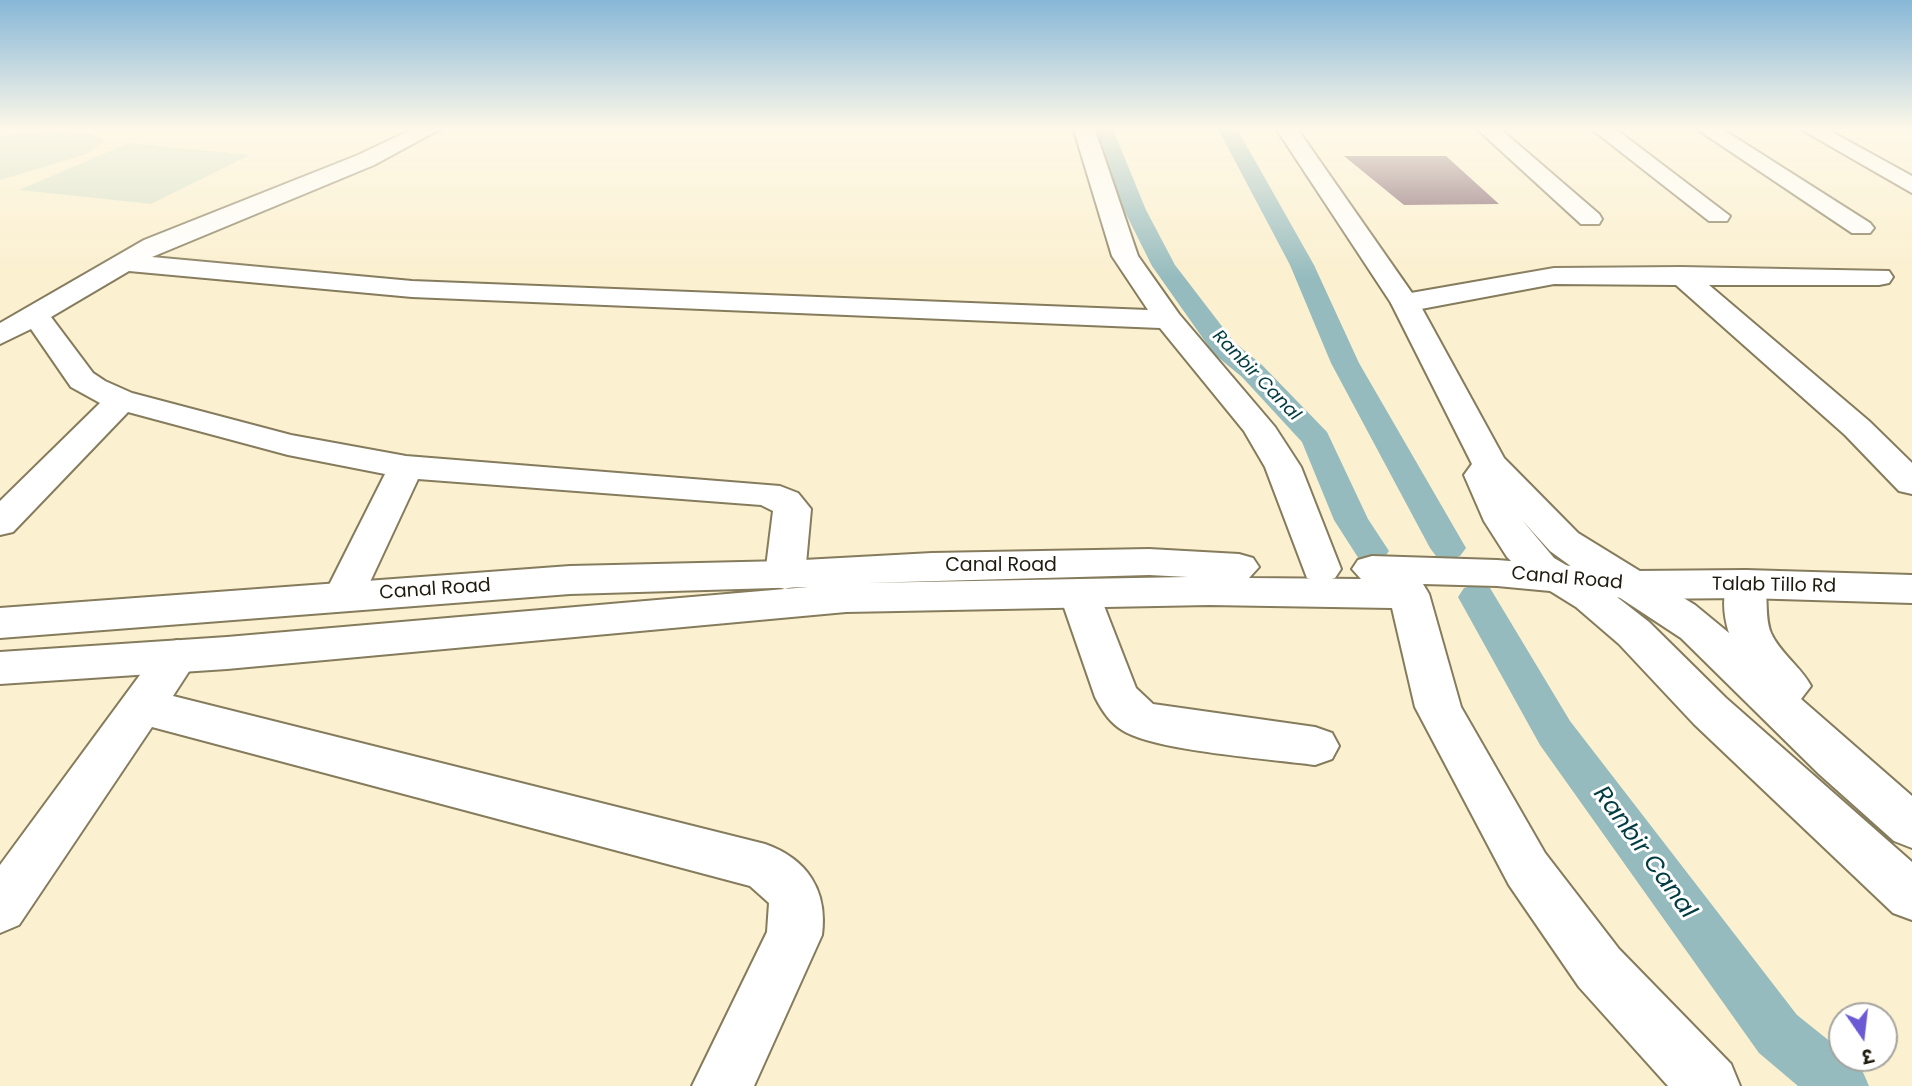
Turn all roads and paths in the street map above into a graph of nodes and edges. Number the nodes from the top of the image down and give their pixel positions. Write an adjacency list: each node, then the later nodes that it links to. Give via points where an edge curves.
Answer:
1 (322, 178): 10 (main road, via 185,232)
2 (1100, 178): 15 (main road, via 1125,256)
3 (1320, 178): 13 (main road)
4 (1543, 178): 8 (main road)
5 (1666, 178): 7 (main road)
6 (1783, 178): 9 (main road)
7 (1718, 216)
8 (1590, 219)
9 (1861, 228)
10 (124, 263): 14 (main road); 15 (main road, via 412,289)
11 (1681, 275): 12 (main road); 13 (main road, via 1554,276); 20 (main road, via 1857,428)
12 (1880, 277)
13 (1405, 303): 18 (main road)
14 (35, 315): 16 (main road); 17 (main road, via 82,380)
15 (1169, 320): 22 (main road, via 1283,467)
16 (0, 335)
17 (121, 400): 19 (main road, via 288,444); 21 (main road)
18 (1490, 464): 25 (main road, via 1512,481 1545,525 1566,543); 26 (main road, via 1482,475 1521,548)
19 (405, 467): 23 (main road, via 766,494 792,509); 29 (main road)
20 (1912, 483)
21 (0, 523)
22 (1321, 569): 23 (main road, Canal Road, via 1150,562 932,566); 26 (main road, Canal Road)
23 (785, 575): 29 (main road, Canal Road, via 570,580)
24 (1746, 584): 25 (main road, Talab Tillo Rd); 27 (main road, Talab Tillo Rd); 35 (main road, via 1746,631)
25 (1635, 585): 26 (main road, Canal Road); 35 (main road, Canal Road, via 1696,627)
26 (1573, 587): 37 (main road, Canal Road, via 1634,633 1710,711)
27 (1912, 589)
28 (1079, 593): 31 (main road, Canal Road, via 846,598); 34 (main road, via 1117,697 1137,717 1152,724); 40 (main road, Canal Road, via 1409,594 1438,707 1527,869 1599,968)
29 (343, 597): 30 (main road, Canal Road)
30 (0, 623)
31 (177, 656): 32 (main road, Canal Road); 33 (main road)
32 (0, 668)
33 (141, 706): 38 (main road); 39 (main road, via 765,867 790,885 799,911 794,935)
34 (1315, 746)
35 (1847, 770): 36 (main road, Canal Road)
36 (1912, 826)
37 (1912, 896)
38 (0, 908)
39 (723, 1086)
40 (1709, 1086)

